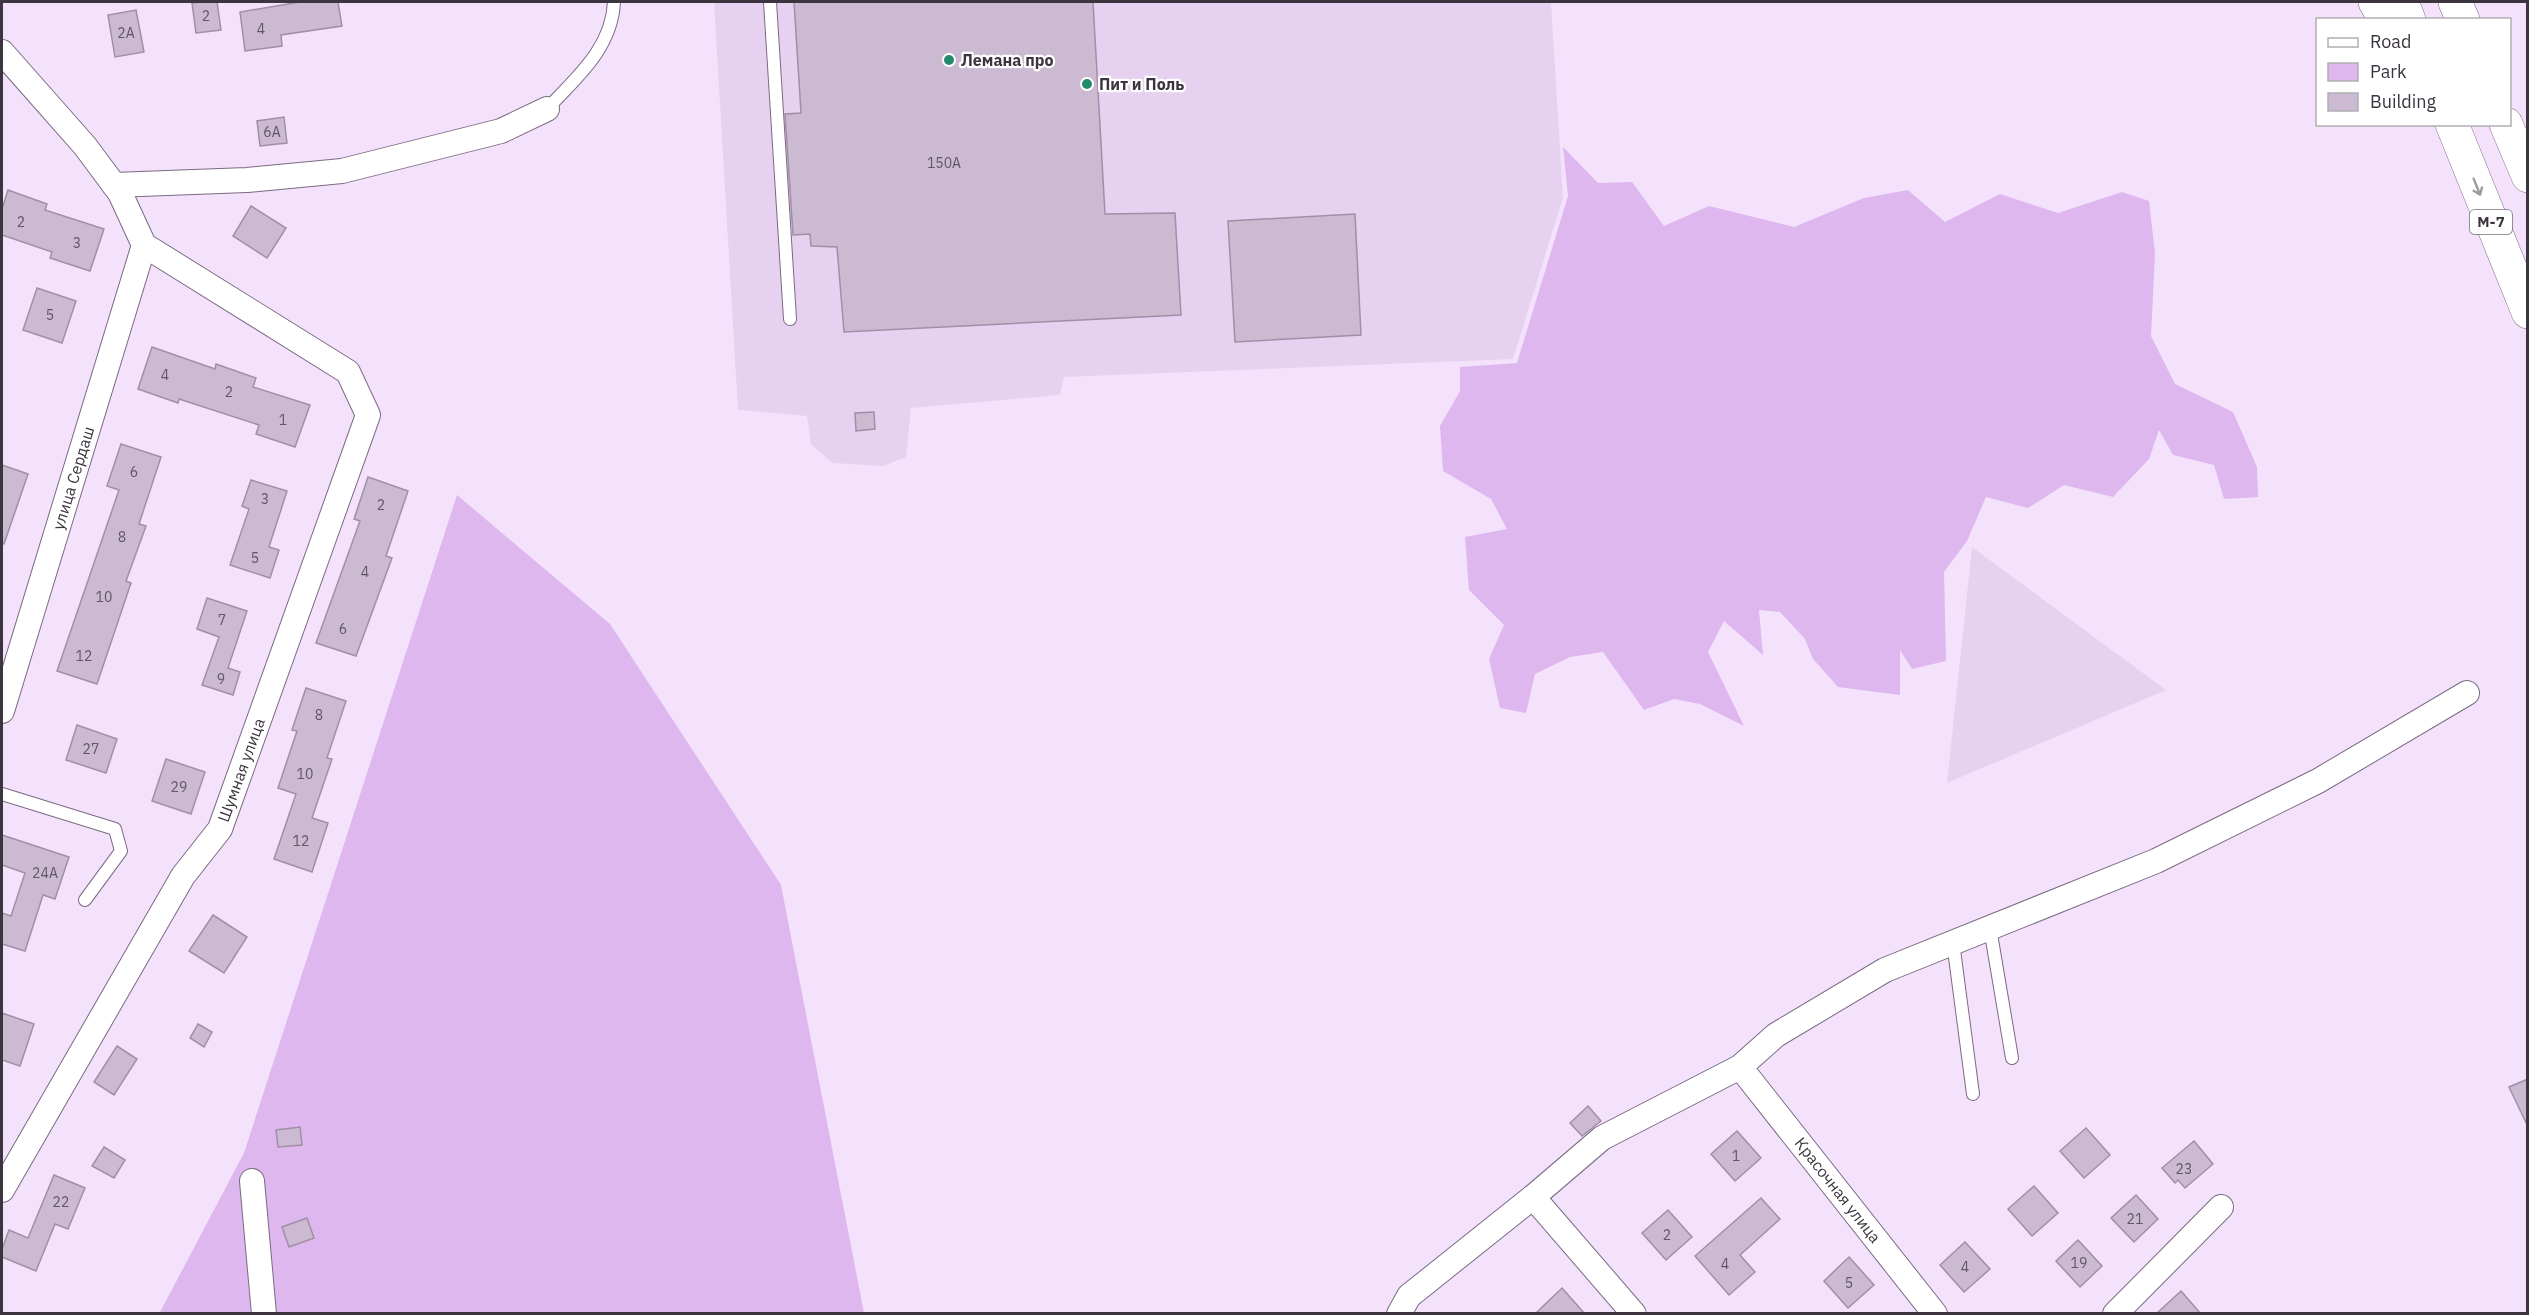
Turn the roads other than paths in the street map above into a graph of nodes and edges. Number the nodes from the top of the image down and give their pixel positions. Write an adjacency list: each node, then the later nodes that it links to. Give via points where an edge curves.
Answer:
1 (615, 2): 10 (lane, via 614,16 599,53)
2 (770, 2): 17 (lane)
3 (2375, 2): 6 (main road)
4 (2402, 2): 7 (main road)
5 (2455, 2): 8 (main road)
6 (2385, 18)
7 (2408, 18)
8 (2462, 18)
9 (2, 52): 14 (street, via 78,137)
10 (547, 109): 14 (street, via 501,131 342,171 247,180)
11 (2507, 126): 13 (main road)
12 (2453, 127): 16 (main road, М-7, one-way to 16)
13 (2528, 176)
14 (114, 185): 15 (street)
15 (144, 245): 19 (street, улица Сердаш); 28 (street, Шумная улица, via 348,372 368,416 220,829 183,876)
16 (2528, 312)
17 (790, 319)
18 (2467, 693): 22 (street, via 2318,781 2177,851)
19 (2, 711)
20 (2, 794): 21 (lane, via 115,829 122,851)
21 (85, 900)
22 (1990, 928): 23 (street); 24 (lane)
23 (1953, 942): 25 (street, via 1885,970 1776,1035); 26 (lane)
24 (2012, 1059)
25 (1740, 1067): 29 (street, via 1602,1138); 34 (street, Красочная улица)
26 (1973, 1094)
27 (252, 1181): 31 (street)
28 (2, 1190)
29 (1533, 1197): 32 (street, via 1408,1296); 33 (street)
30 (2221, 1207): 35 (street)
31 (264, 1314)
32 (1399, 1314)
33 (1634, 1314)
34 (1935, 1314)
35 (2115, 1314)

